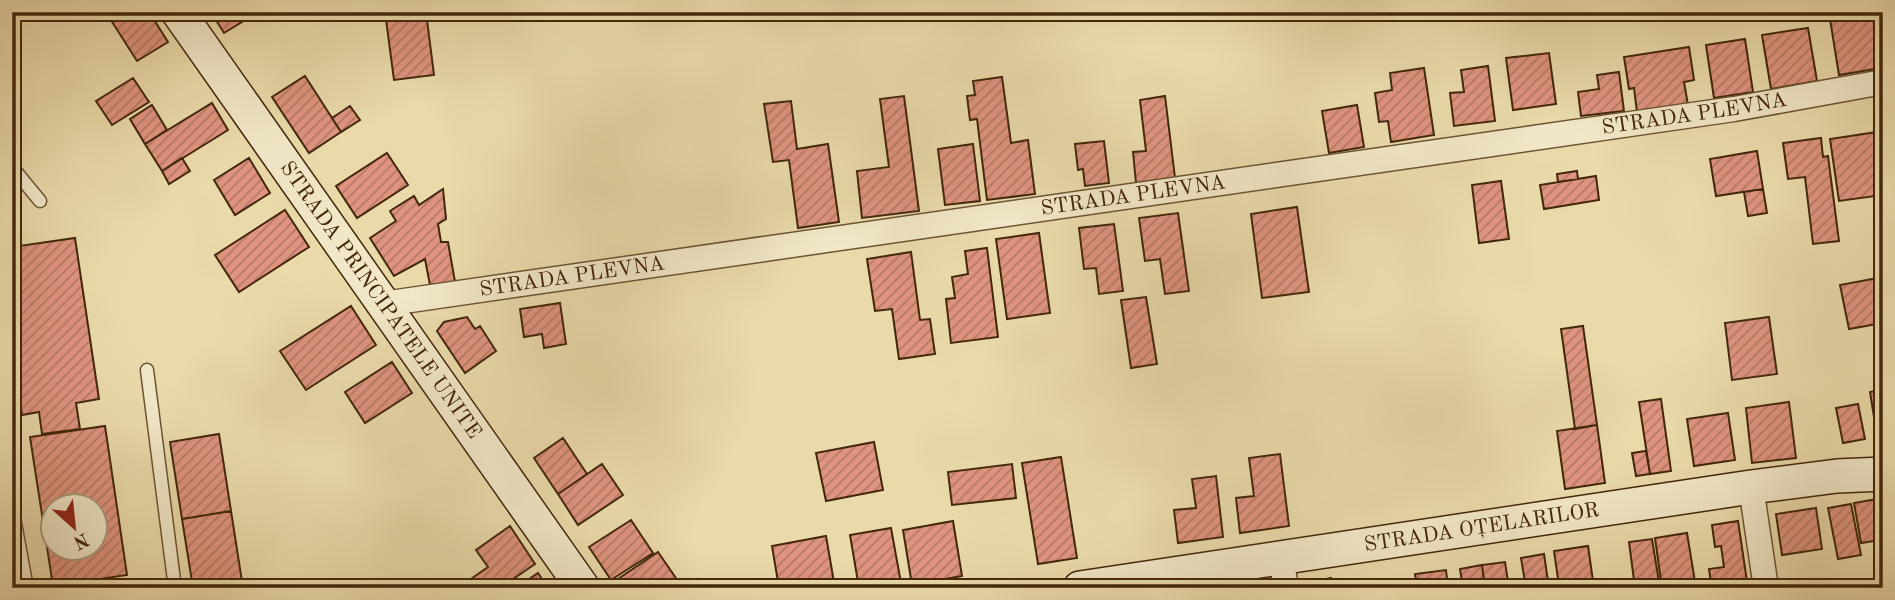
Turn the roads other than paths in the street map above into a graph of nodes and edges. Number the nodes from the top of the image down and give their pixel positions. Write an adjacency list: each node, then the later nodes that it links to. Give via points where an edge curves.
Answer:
1 (178, 12): 5 (street, STRADA PRINCIPATELE UNITE)
2 (1883, 82): 5 (street, STRADA PLEVNA, via 1721,111)
3 (12, 167): 4 (lane)
4 (40, 201)
5 (383, 304): 13 (street, STRADA PRINCIPATELE UNITE)
6 (146, 370): 12 (lane)
7 (1883, 474): 8 (street, STRADA OȚELARILOR, via 1837,475)
8 (1751, 487): 10 (street, STRADA OȚELARILOR); 15 (street)
9 (12, 507): 11 (lane)
10 (1283, 572): 14 (street, STRADA OȚELARILOR)
11 (27, 588)
12 (175, 588)
13 (583, 588)
14 (1080, 588)
15 (1766, 588)

